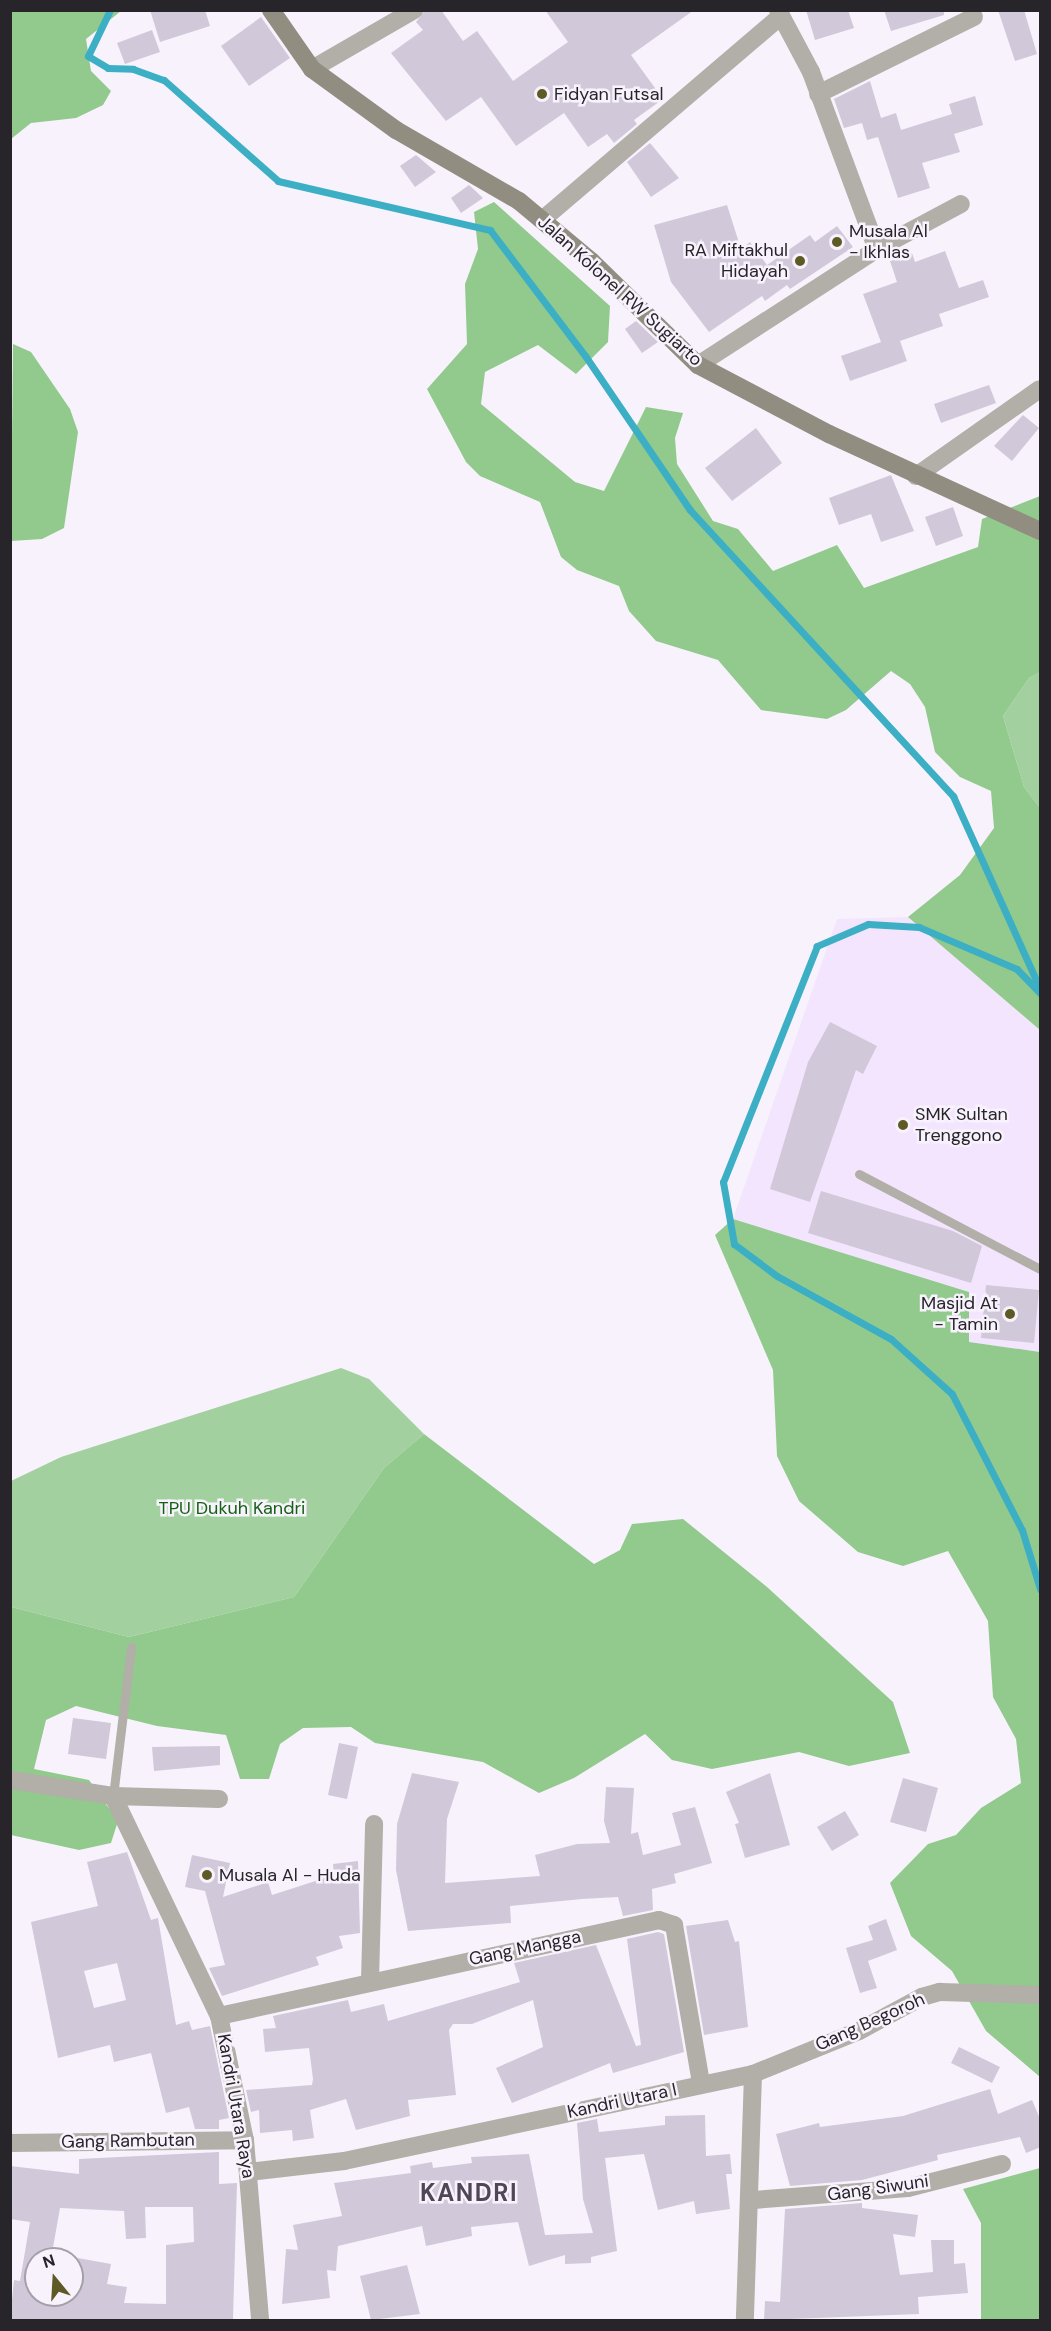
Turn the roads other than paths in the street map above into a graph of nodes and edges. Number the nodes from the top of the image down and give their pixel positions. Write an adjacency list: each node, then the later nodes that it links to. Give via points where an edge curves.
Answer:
1 (272, 10): 5 (main road, Jalan Kolonel RW Sugiarto)
2 (414, 10): 5 (street)
3 (780, 13): 6 (street); 8 (street)
4 (974, 17): 6 (street)
5 (312, 69): 8 (main road, Jalan Kolonel RW Sugiarto, via 396,130 519,201)
6 (818, 94): 9 (street)
7 (961, 204): 9 (street)
8 (542, 220): 10 (main road, Jalan Kolonel RW Sugiarto)
9 (877, 249): 10 (street)
10 (698, 365): 12 (main road, Jalan Kolonel RW Sugiarto)
11 (1041, 389): 12 (street)
12 (916, 476): 13 (main road, Jalan Kolonel RW Sugiarto)
13 (1041, 531)
14 (860, 1174): 15 (lane)
15 (1041, 1269)
16 (131, 1647): 19 (lane)
17 (10, 1780): 19 (street)
18 (219, 1799): 19 (street)
19 (116, 1801): 23 (street, Kandri Utara Raya)
20 (374, 1824): 21 (street)
21 (370, 1981): 23 (street, Gang Mangga); 25 (street, Gang Mangga, via 668,1922 674,1925)
22 (1034, 1997): 24 (street, Gang Begoroh, via 940,1992 922,1997 859,2031)
23 (219, 2016): 26 (street, Kandri Utara Raya)
24 (753, 2074): 25 (street, Kandri Utara I); 30 (street)
25 (701, 2083): 29 (street, Kandri Utara I, via 344,2161)
26 (245, 2140): 27 (street, Gang Rambutan); 29 (street, Kandri Utara Raya)
27 (10, 2143)
28 (1002, 2164): 30 (street, Gang Siwuni, via 908,2188)
29 (249, 2172): 31 (street, Kandri Utara Raya)
30 (753, 2200): 32 (street)
31 (260, 2320)
32 (745, 2320)

